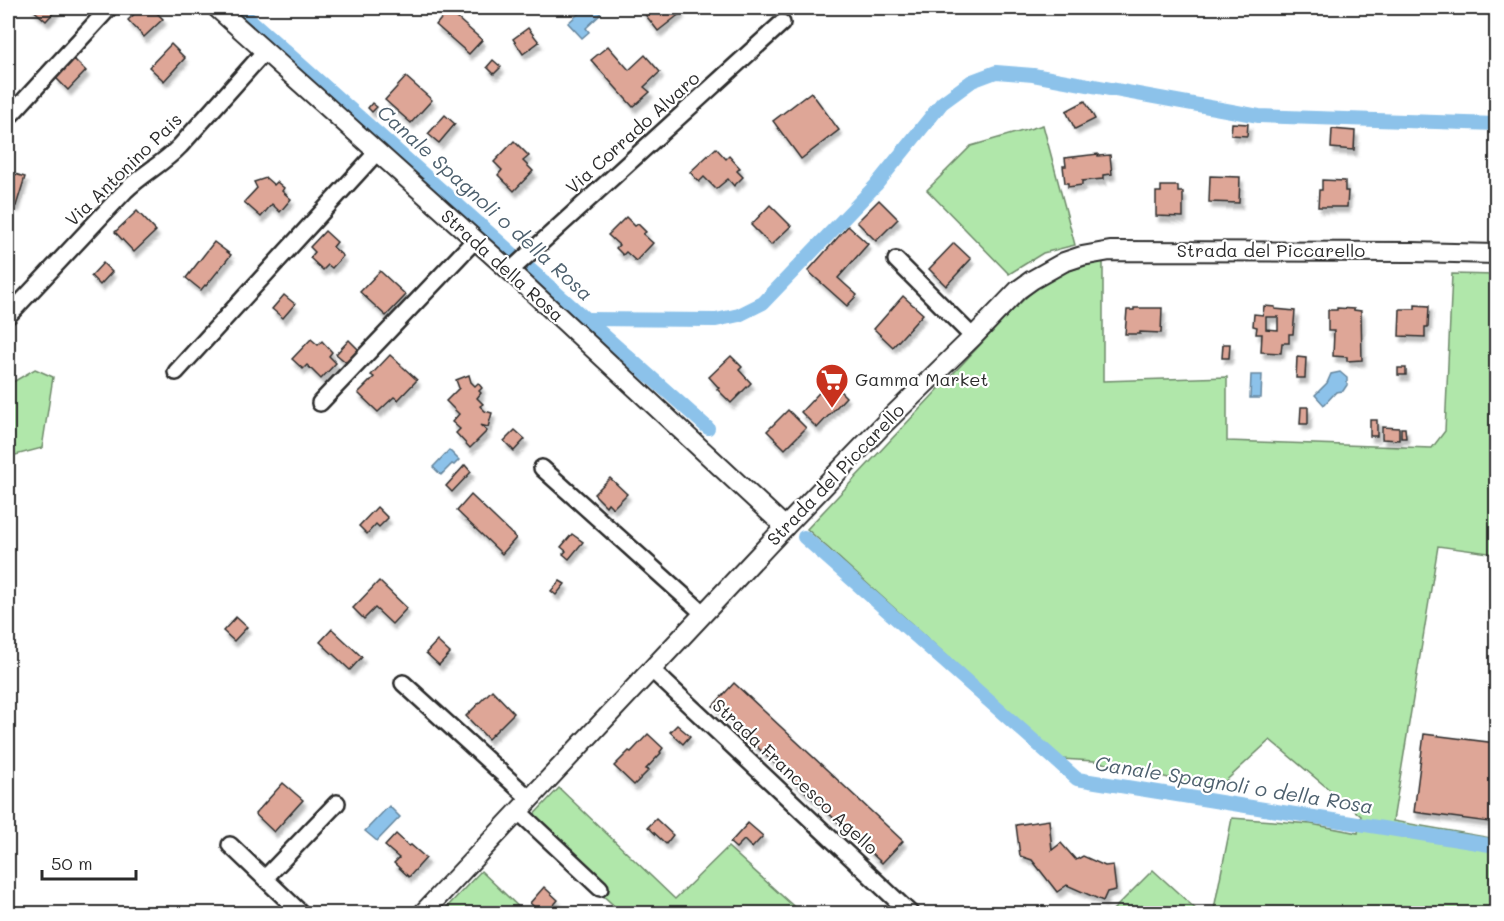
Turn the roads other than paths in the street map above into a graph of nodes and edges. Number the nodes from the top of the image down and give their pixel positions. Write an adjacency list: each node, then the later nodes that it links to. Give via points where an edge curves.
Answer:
1 (110, 8): 5 (street)
2 (226, 11): 4 (street, Strada della Rosa)
3 (782, 23): 10 (street, Via Corrado Alvaro)
4 (265, 51): 6 (street, Strada della Rosa); 11 (street, Via Antonino Pais, via 180,146 125,191)
5 (8, 118)
6 (377, 152): 7 (street, Strada della Rosa); 13 (street)
7 (475, 240): 10 (street, Strada della Rosa); 14 (street)
8 (1497, 254): 12 (street, Strada del Piccarello, via 1095,253 1064,262 1032,280)
9 (896, 260): 12 (street)
10 (510, 271): 16 (street, Strada della Rosa)
11 (8, 316)
12 (973, 337): 16 (street, Strada del Piccarello)
13 (176, 372)
14 (320, 403)
15 (542, 468): 17 (street)
16 (785, 527): 17 (street, Strada del Piccarello)
17 (704, 614): 18 (street, Strada del Piccarello)
18 (652, 670): 21 (street, Strada del Piccarello); 27 (street, Strada Francesco Agello)
19 (403, 683): 21 (street)
20 (337, 803): 23 (street)
21 (524, 805): 24 (street); 26 (street, Strada del Piccarello)
22 (230, 845): 23 (street)
23 (265, 878): 25 (street)
24 (600, 888)
25 (302, 914)
26 (422, 914)
27 (911, 914)

